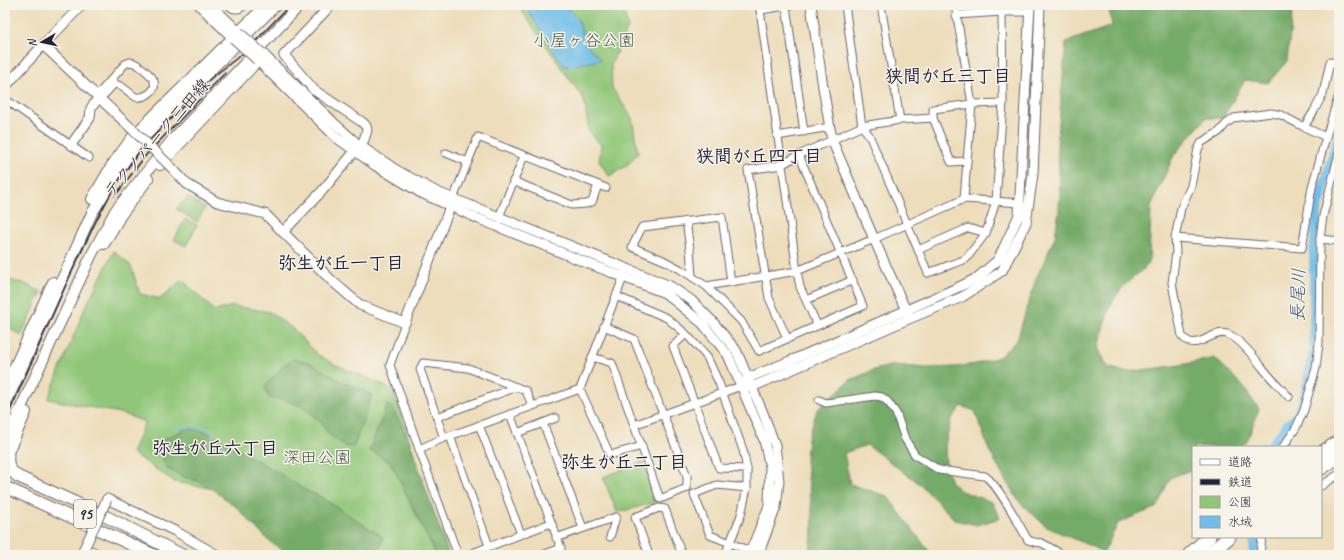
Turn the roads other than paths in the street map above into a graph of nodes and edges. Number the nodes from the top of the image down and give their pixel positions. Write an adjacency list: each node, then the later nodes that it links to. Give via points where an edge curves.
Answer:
1 (82, 5): 21 (street)
2 (199, 5): 20 (street)
3 (211, 5): 20 (street)
4 (230, 5): 5 (street, via 236,8)
5 (243, 5)
6 (266, 5): 20 (main road)
7 (276, 5): 56 (main road, テクノパーク三田線, via 143,139 126,159)
8 (300, 5): 57 (main road, テクノパーク三田線, via 173,139)
9 (308, 5): 22 (main road)
10 (331, 5): 41 (street, via 284,55 314,90 366,126 364,140)
11 (789, 5): 36 (street); 37 (street, via 760,10)
12 (811, 5): 33 (street)
13 (845, 5): 32 (street)
14 (882, 5): 31 (street)
15 (955, 5): 19 (street)
16 (1040, 5): 80 (street, via 1032,174 1026,222 1002,271 962,297)
17 (1030, 8): 18 (street); 55 (street)
18 (1002, 12): 19 (street); 28 (street)
19 (956, 15): 29 (street)
20 (236, 35): 22 (street, bridge); 35 (main road)
21 (43, 45): 24 (street); 26 (street)
22 (260, 57): 41 (street, via 337,138); 50 (main road)
23 (1339, 63): 34 (street, via 1330,62 1323,94)
24 (5, 87)
25 (1339, 95): 38 (street)
26 (99, 97): 26 (street, via 101,91 125,64 130,62 141,68 154,81 154,88 144,97 136,97 117,84); 40 (street, via 92,108 90,118); 61 (street, bridge, via 187,184 217,202 265,214)
27 (5, 99): 40 (street)
28 (1003, 103): 29 (street); 53 (street)
29 (972, 104): 30 (street, via 933,109); 47 (street)
30 (933, 118): 31 (street); 47 (street, via 951,162)
31 (900, 120): 32 (street)
32 (862, 126): 39 (street); 60 (street, via 869,136)
33 (830, 127): 36 (street); 39 (street)
34 (1304, 127): 38 (street); 63 (street, via 1281,114 1234,118 1219,132 1202,142 1198,149 1191,186 1181,208)
35 (141, 128): 56 (main road, via 106,183); 86 (main road, via 112,164 94,195)
36 (804, 132): 37 (street)
37 (777, 136): 49 (street)
38 (1326, 137): 63 (street, via 1312,187 1302,248)
39 (832, 140): 44 (street); 65 (street)
40 (71, 144): 46 (street)
41 (357, 148): 54 (street); 61 (street, via 323,190)
42 (446, 153): 48 (street)
43 (1339, 153): 64 (street, via 1323,216)
44 (799, 155): 49 (street); 68 (street)
45 (524, 156): 48 (street, via 478,137); 51 (street); 51 (street, via 602,186 592,202 572,205)
46 (89, 158)
47 (967, 161): 52 (street)
48 (468, 162): 54 (street)
49 (781, 164): 70 (street); 73 (street, via 748,170)
50 (154, 171): 57 (main road); 88 (main road, via 108,237)
51 (513, 181): 58 (street)
52 (964, 199): 53 (street); 60 (street)
53 (996, 201): 55 (street); 62 (street)
54 (451, 202): 58 (street); 69 (street); 82 (street)
55 (1020, 203): 80 (street, via 1020,215 998,260 977,278)
56 (97, 204): 81 (main road, テクノパーク三田線)
57 (115, 211): 77 (main road, テクノパーク三田線)
58 (499, 217): 69 (street)
59 (686, 221): 72 (street); 72 (street, via 642,227 632,247); 75 (street, via 722,217)
60 (907, 224): 65 (street); 67 (street)
61 (282, 232): 82 (street, via 360,305)
62 (986, 233): 67 (street, via 968,228); 67 (street, via 966,259 928,273)
63 (1176, 238): 97 (street, via 1172,283 1185,341 1200,342 1215,335 1226,334 1255,358)
64 (1320, 239): 66 (street); 114 (street, via 1319,343 1316,368 1304,410)
65 (874, 240): 68 (street); 80 (street)
66 (1339, 241)
67 (918, 250)
68 (842, 253): 70 (street); 74 (street)
69 (595, 261): 71 (street)
70 (797, 271): 73 (street); 79 (street)
71 (623, 272): 78 (street); 90 (street, via 670,286 691,300 736,350); 91 (street, via 665,293 702,324 728,355)
72 (692, 276): 76 (street)
73 (765, 276): 75 (street); 87 (street, via 769,298)
74 (853, 280): 79 (street); 83 (street, via 863,306)
75 (731, 282): 76 (street)
76 (706, 286): 87 (street, via 741,321 758,351)
77 (75, 291): 88 (main road); 111 (main road, テクノパーク三田線)
78 (616, 296): 84 (street); 85 (street, via 667,318)
79 (806, 300): 83 (street)
80 (908, 314): 90 (street); 93 (street)
81 (44, 316): 86 (main road, via 38,320); 100 (main road, テクノパーク三田線)
82 (405, 323): 115 (street, via 390,365)
83 (817, 325): 87 (street)
84 (604, 326): 89 (street); 103 (street, via 634,339)
85 (686, 334): 96 (street, via 707,357); 99 (street, via 673,346)
86 (28, 336): 94 (main road)
87 (787, 338)
88 (52, 354): 118 (main road)
89 (592, 357): 95 (street); 108 (street, via 612,363)
90 (748, 378): 91 (street); 93 (street)
91 (741, 386): 93 (street); 96 (street); 141 (street, via 764,440 770,467 769,506)
92 (517, 387): 101 (street, via 526,391); 104 (street); 104 (street, via 468,368 423,363 420,369)
93 (752, 387): 141 (street, via 775,444 779,481 776,507)
94 (5, 388)
95 (577, 390): 101 (street); 113 (street, via 610,455)
96 (722, 393): 99 (street); 120 (street, via 743,450)
97 (1289, 397)
98 (819, 400): 154 (street, via 826,403 882,397 896,413 905,439 915,456 939,470 985,476 999,492 1028,540 1042,543)
99 (694, 404): 103 (street); 120 (street, via 719,468)
100 (5, 405)
101 (532, 406): 102 (street)
102 (510, 414): 107 (street); 109 (street)
103 (662, 414): 108 (street); 113 (street, via 687,476 687,488 660,499)
104 (437, 417): 110 (street)
105 (556, 418): 106 (street)
106 (543, 423): 109 (street); 129 (street)
107 (479, 425): 110 (street); 130 (street)
108 (634, 425): 113 (street)
109 (517, 433): 128 (street)
110 (447, 437): 115 (street); 137 (street)
111 (5, 442)
112 (1339, 442): 116 (highway)
113 (642, 446)
114 (1284, 446)
115 (419, 448): 148 (street)
116 (1322, 452)
117 (1339, 456): 119 (highway)
118 (6, 457): 127 (main road, 95, via 9,469 17,476)
119 (1322, 467)
120 (747, 469): 125 (street)
121 (1339, 474): 123 (street)
122 (5, 477): 139 (main road, 95)
123 (1322, 485)
124 (5, 487): 145 (main road, 95)
125 (747, 488): 136 (street, via 741,515); 136 (street, via 717,485 694,494 710,536)
126 (5, 494): 138 (main road, 95)
127 (119, 523): 139 (main road, 95); 146 (main road, 95)
128 (551, 523): 130 (street); 132 (street)
129 (583, 528): 131 (street, via 616,517); 132 (street)
130 (521, 534): 137 (street)
131 (610, 537)
132 (556, 538): 150 (street, via 561,548)
133 (1208, 538): 155 (highway)
134 (1228, 538): 156 (highway)
135 (1262, 538): 157 (street)
136 (730, 544): 141 (street); 153 (street)
137 (489, 546): 149 (street)
138 (130, 549): 143 (main road, 95); 144 (main road, 95)
139 (169, 553)
140 (85, 554): 142 (street, via 91,550); 147 (street, bridge, via 107,499 176,531)
141 (754, 554)
142 (101, 555)
143 (142, 555)
144 (147, 555)
145 (154, 555)
146 (182, 555)
147 (217, 555)
148 (458, 555)
149 (467, 555)
150 (543, 555)
151 (649, 555): 152 (street, via 635,517 659,508 665,509)
152 (682, 555)
153 (725, 555)
154 (1063, 555)
155 (1189, 555)
156 (1208, 555)
157 (1260, 555)

